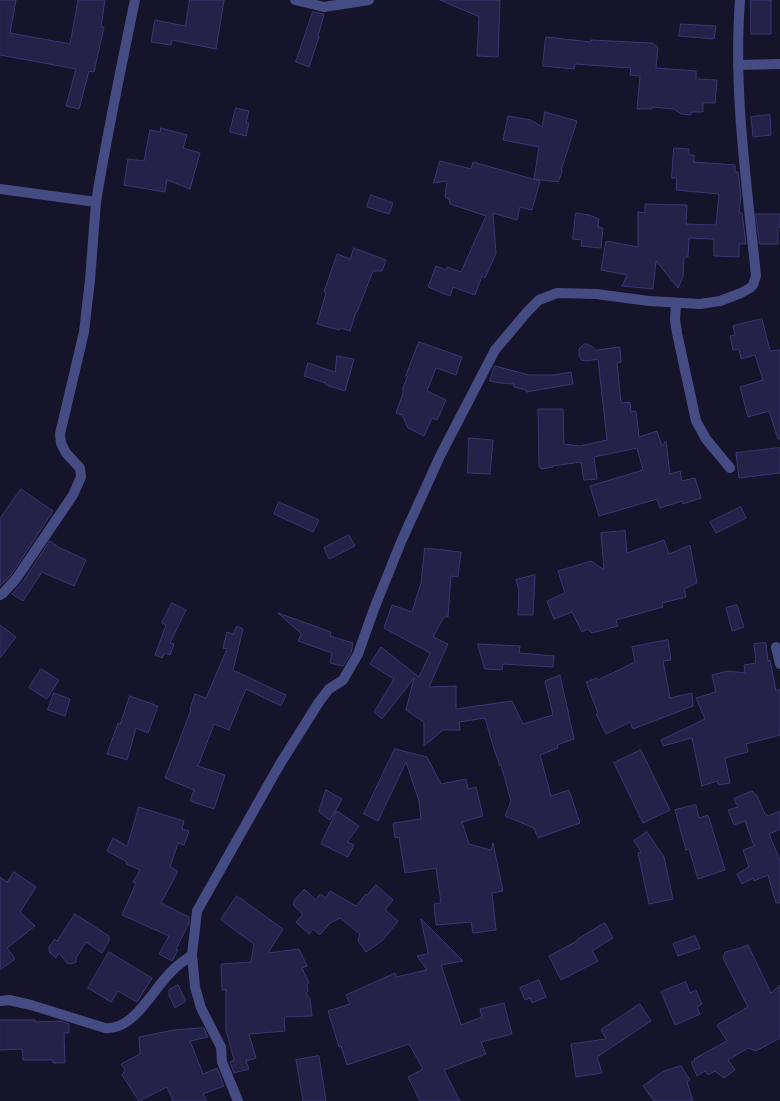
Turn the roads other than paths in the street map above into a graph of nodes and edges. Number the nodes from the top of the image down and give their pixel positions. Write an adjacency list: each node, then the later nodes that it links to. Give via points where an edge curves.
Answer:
1 (135, 0): 8 (street)
2 (295, 0): 3 (street, via 324,7)
3 (369, 0)
4 (740, 0): 6 (street)
5 (780, 64): 6 (street)
6 (738, 65): 9 (street, via 755,281 750,288 720,301)
7 (0, 189): 8 (street)
8 (96, 202): 11 (street, via 84,332 60,434 66,453 80,468 81,477 73,495 16,579)
9 (676, 303): 10 (street, via 677,333 696,422); 14 (street, via 557,293 539,300 495,350 401,542 358,654 343,680 329,689 290,748 197,911)
10 (730, 468)
11 (0, 595)
12 (776, 647): 13 (street)
13 (780, 664)
14 (192, 955): 15 (street, via 171,971 140,1010 111,1029 31,1005); 16 (street, via 201,1008 221,1047 222,1062)
15 (0, 1001)
16 (238, 1101)

